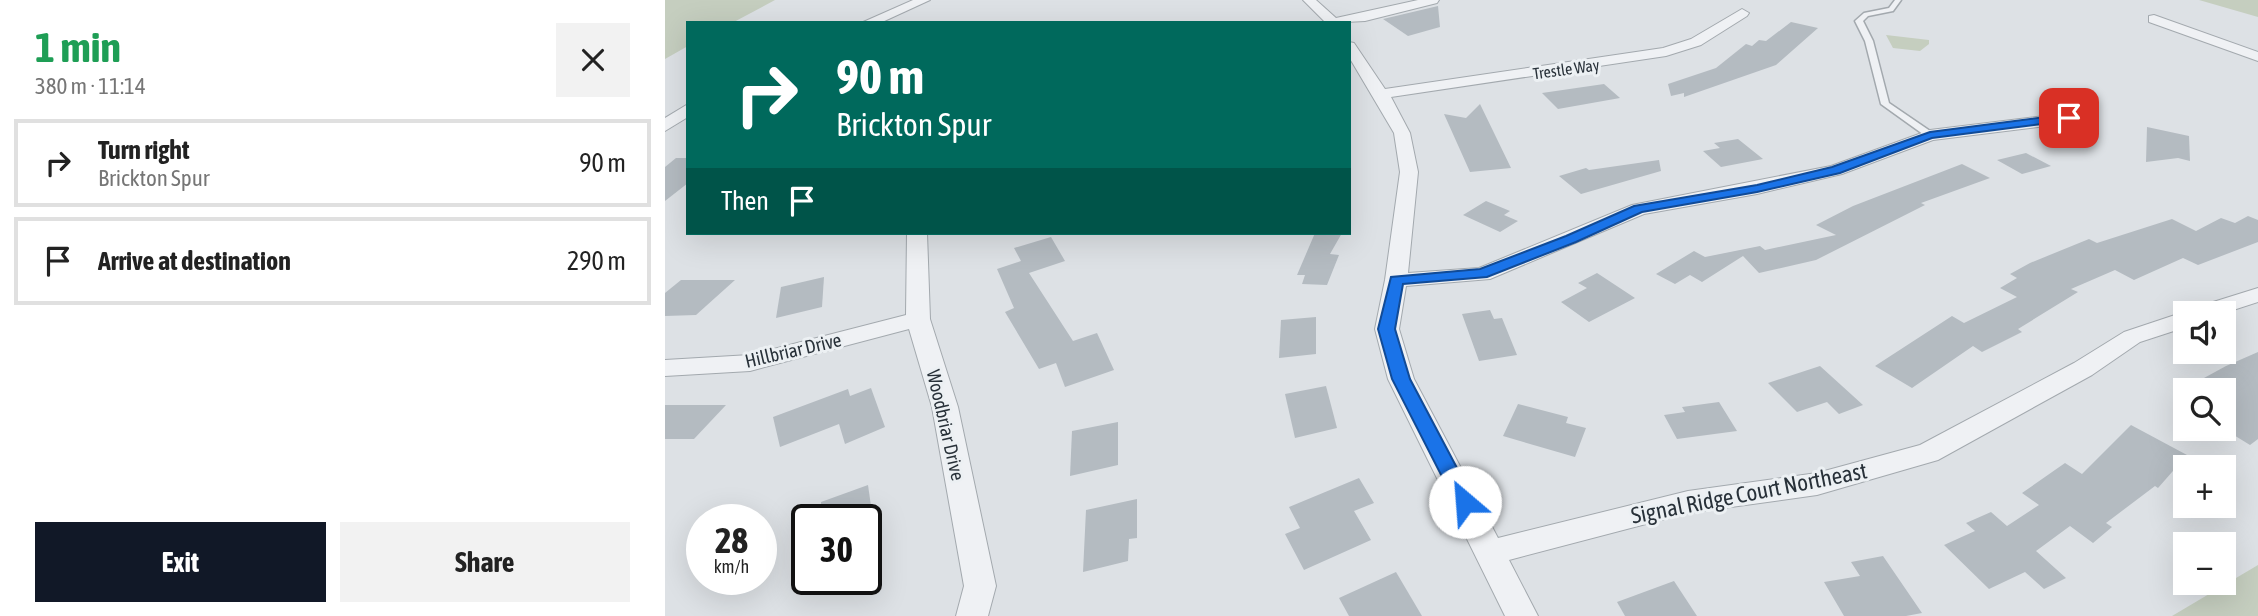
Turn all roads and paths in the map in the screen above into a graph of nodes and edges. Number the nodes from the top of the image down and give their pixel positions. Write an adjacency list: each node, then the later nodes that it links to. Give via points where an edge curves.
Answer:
1 (924, 0): 7 (street)
2 (1309, 0): 8 (street)
3 (1433, 0): 9 (street)
4 (1898, 0): 16 (lane, via 1891,10 1866,14 1859,21 1870,41 1885,104)
5 (1742, 13): 12 (street, Trestle Way, via 1696,42 1666,51)
6 (2154, 19): 11 (street)
7 (873, 21)
8 (1333, 21)
9 (1340, 21)
10 (1351, 49): 12 (street)
11 (2258, 57)
12 (1381, 94): 18 (street, via 1402,133 1409,172)
13 (686, 110): 15 (street)
14 (2069, 118): 16 (street)
15 (665, 126)
16 (1930, 135): 18 (street, via 1836,170 1639,209 1482,274)
17 (917, 235): 21 (street, Woodbriar Drive)
18 (1396, 280): 24 (street, via 1387,329 1401,379)
19 (2258, 295): 20 (street)
20 (2236, 302)
21 (918, 319): 23 (street, Hillbriar Drive, via 750,363); 25 (street, Woodbriar Drive, via 945,407 980,586)
22 (2173, 323): 24 (street, Signal Ridge Court Northeast, via 2132,337 2083,369 1928,453 1817,484 1688,502)
23 (665, 368)
24 (1491, 552): 26 (street)
25 (972, 616)
26 (1523, 616)

